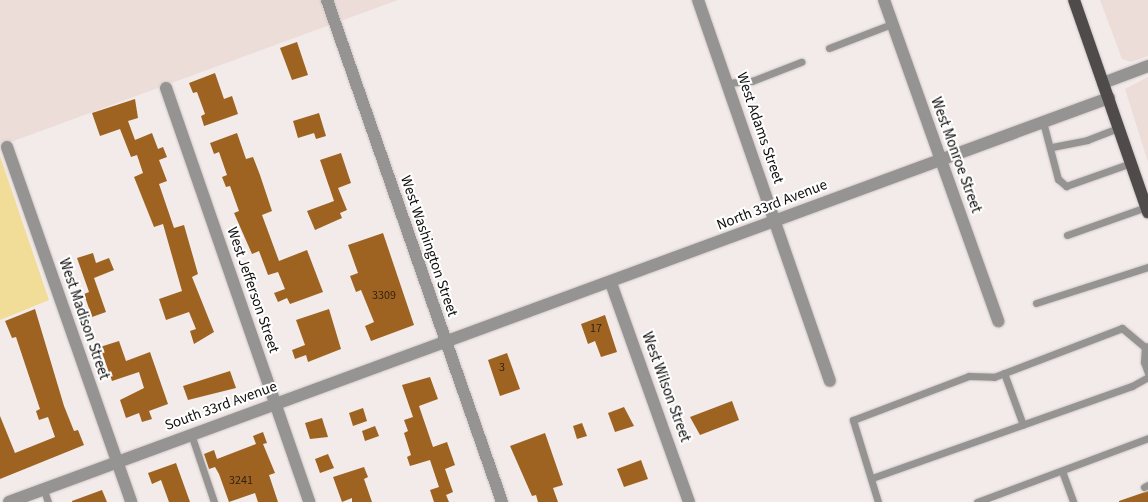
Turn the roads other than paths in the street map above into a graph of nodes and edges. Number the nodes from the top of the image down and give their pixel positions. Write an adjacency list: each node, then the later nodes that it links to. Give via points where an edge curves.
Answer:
1 (327, 0): 26 (street, West Washington Street)
2 (698, 0): 9 (street, West Adams Street)
3 (884, 0): 5 (street, West Monroe Street)
4 (1074, 0): 10 (main road)
5 (892, 24): 6 (lane); 17 (street, West Monroe Street)
6 (829, 48)
7 (801, 62): 9 (lane, via 752,81)
8 (1148, 66): 10 (street)
9 (727, 83): 20 (street, West Adams Street)
10 (1103, 83): 12 (main road)
11 (166, 88): 31 (street, West Jefferson Street)
12 (1109, 98): 13 (street, North 33rd Avenue); 14 (main road)
13 (1043, 122): 16 (lane); 17 (street, North 33rd Avenue)
14 (1119, 128): 16 (lane, via 1088,140); 18 (main road)
15 (7, 146): 35 (street, West Madison Street)
16 (1052, 147): 18 (lane, via 1058,179 1066,186)
17 (941, 160): 20 (street, North 33rd Avenue); 25 (street, West Monroe Street)
18 (1131, 163): 19 (main road)
19 (1147, 209): 21 (lane)
20 (776, 221): 23 (street, North 33rd Avenue); 30 (street, West Adams Street)
21 (1067, 234)
22 (1148, 267): 24 (lane)
23 (611, 283): 26 (street, North 33rd Avenue); 44 (street, West Wilson Street)
24 (1036, 303)
25 (998, 321)
26 (445, 341): 31 (street, South 33rd Avenue); 43 (street, West Washington Street)
27 (1146, 346): 28 (lane, via 1122,328); 29 (lane, via 1144,362)
28 (1004, 373): 32 (lane); 37 (lane, via 994,377 969,376 853,420)
29 (1148, 375): 32 (lane)
30 (830, 381)
31 (275, 403): 33 (street, South 33rd Avenue); 42 (street, West Jefferson Street)
32 (1023, 425): 37 (lane)
33 (190, 434): 35 (street, South 33rd Avenue); 41 (lane)
34 (1148, 438): 36 (lane)
35 (117, 463): 38 (street, South 33rd Avenue); 40 (street, West Madison Street)
36 (1062, 471): 46 (lane); 47 (lane)
37 (872, 478): 45 (lane)
38 (46, 496): 39 (street, South 33rd Avenue)
39 (9, 502)
40 (130, 502)
41 (214, 502)
42 (309, 502)
43 (502, 502)
44 (689, 502)
45 (878, 502)
46 (977, 502)
47 (1073, 502)

